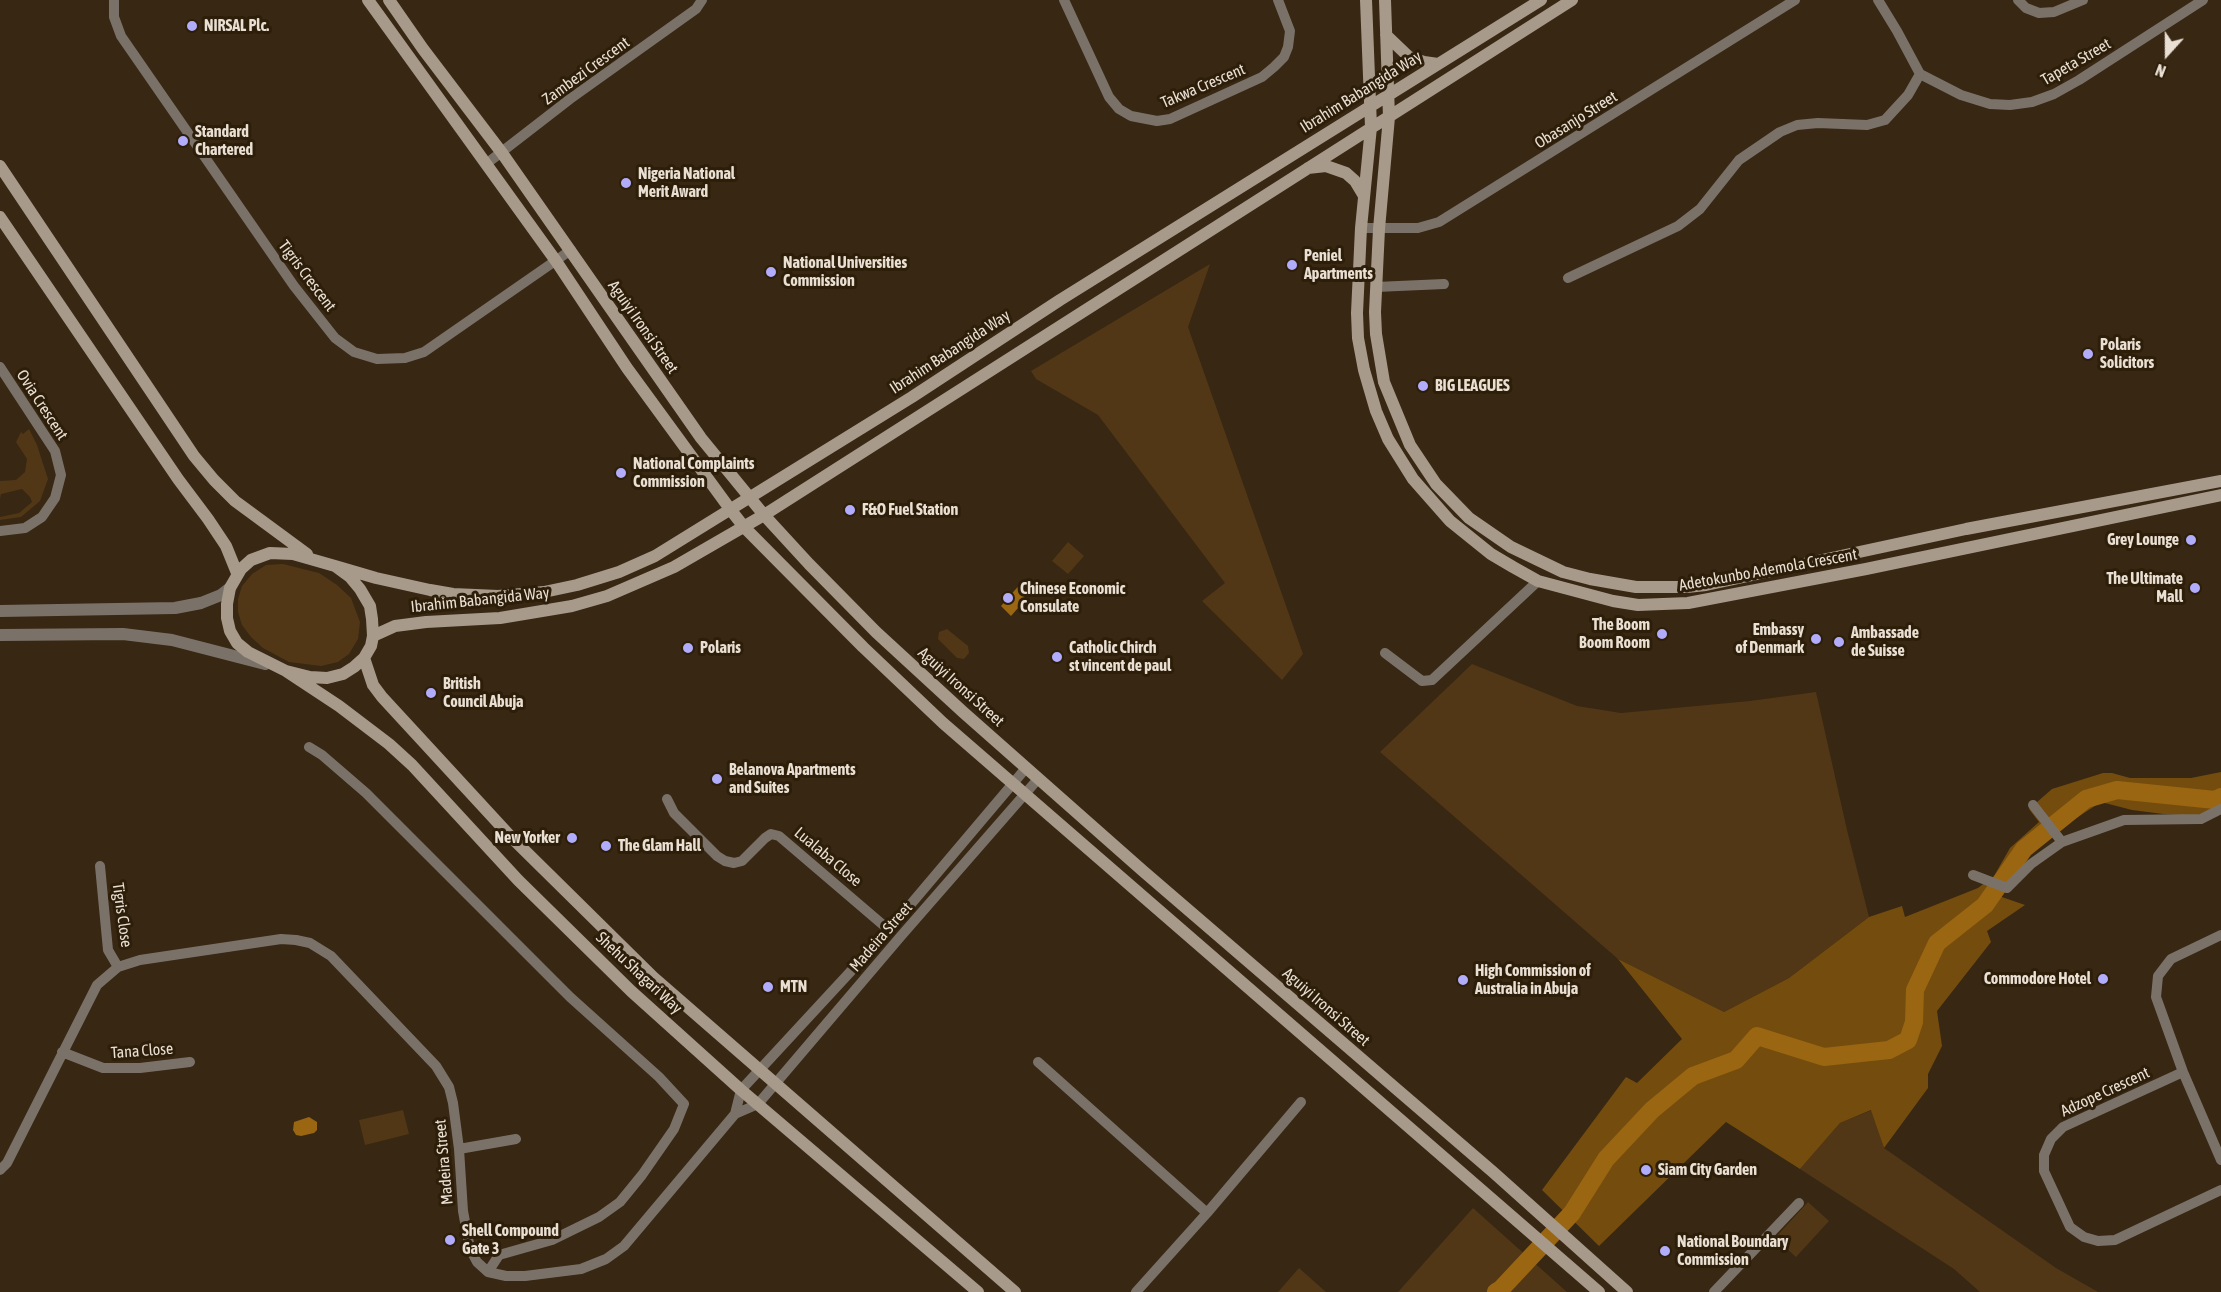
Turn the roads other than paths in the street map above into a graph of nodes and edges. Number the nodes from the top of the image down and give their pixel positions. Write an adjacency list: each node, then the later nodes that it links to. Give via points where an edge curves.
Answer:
1 (114, 0): 32 (street, Tigris Crescent, via 114,16 121,36 294,286 335,338 354,352 377,359 405,358 424,352)
2 (368, 0): 24 (main road)
3 (389, 0): 23 (main road, Aguiyi Ironsi Street)
4 (702, 0): 23 (street, Zambezi Crescent, via 696,9)
5 (1064, 0): 6 (street, Takwa Crescent, via 1109,97 1131,116 1157,121 1170,119 1262,77 1275,67 1284,57 1290,32)
6 (1278, 0)
7 (1366, 0): 20 (main road, Adetokunbo Ademola Crescent)
8 (1385, 0): 16 (main road, Adetokunbo Ademola Crescent)
9 (1541, 0): 17 (main road, Ibrahim Babangida Way)
10 (1572, 0): 21 (main road, Ibrahim Babangida Way)
11 (1795, 0): 30 (street, Obasanjo Street, via 1439,222 1418,228)
12 (1878, 0): 18 (street)
13 (2018, 0): 14 (street, via 2039,13 2054,12)
14 (2084, 0)
15 (2203, 0): 18 (street, Tapeta Street, via 2079,80 2032,102 1990,104 1960,95)
16 (1386, 35): 17 (main road, via 1409,57); 19 (main road, Adetokunbo Ademola Crescent)
17 (1438, 64): 19 (main road, Ibrahim Babangida Way)
18 (1920, 74): 33 (street, via 1908,95 1885,120 1867,125 1797,125 1780,132 1739,160 1700,209 1678,226)
19 (1389, 95): 20 (main road, Ibrahim Babangida Way); 21 (main road, Adetokunbo Ademola Crescent)
20 (1371, 105): 22 (main road, Adetokunbo Ademola Crescent); 39 (main road, Ibrahim Babangida Way)
21 (1389, 117): 22 (main road, Ibrahim Babangida Way); 30 (main road, Adetokunbo Ademola Crescent)
22 (1371, 127): 26 (main road, Ibrahim Babangida Way); 27 (main road, Adetokunbo Ademola Crescent)
23 (502, 153): 24 (street, Zambezi Crescent); 31 (main road, Aguiyi Ironsi Street)
24 (486, 164): 32 (main road)
25 (0, 166): 44 (main road, via 213,480)
26 (1307, 168): 27 (main road, via 1326,166 1346,173); 41 (main road, Ibrahim Babangida Way)
27 (1364, 196): 29 (main road, Adetokunbo Ademola Crescent)
28 (0, 217): 46 (main road, via 226,546)
29 (1361, 228): 30 (street, Obasanjo Street); 47 (main road, Adetokunbo Ademola Crescent, via 1358,338 1369,390 1389,439 1413,479 1450,521 1491,554)
30 (1379, 229): 35 (main road, Adetokunbo Ademola Crescent)
31 (570, 250): 32 (street, Tigris Crescent); 39 (main road, Aguiyi Ironsi Street, via 701,438)
32 (556, 261): 40 (main road, via 627,368)
33 (1568, 278)
34 (1444, 284): 35 (street)
35 (1376, 287): 37 (main road, Adetokunbo Ademola Crescent, via 1376,334 1384,382 1410,446 1424,469 1452,502 1496,538 1535,560 1590,579 1636,587 1706,585 1966,529)
36 (0, 368): 43 (street, Ovia Crescent, via 55,451 61,475 55,498 42,517 25,528)
37 (2221, 481)
38 (2221, 495): 47 (main road, Adetokunbo Ademola Crescent, via 1688,603 1638,605)
39 (750, 497): 40 (main road, Ibrahim Babangida Way); 41 (main road, Aguiyi Ironsi Street)
40 (730, 509): 42 (main road); 45 (main road, Ibrahim Babangida Way, via 655,556 599,579 544,592 453,594)
41 (764, 515): 42 (main road, Ibrahim Babangida Way); 56 (main road, Aguiyi Ironsi Street, via 876,632)
42 (744, 526): 51 (main road, Ibrahim Babangida Way, via 674,567 607,596 538,613 395,626); 58 (main road, via 871,655)
43 (0, 531)
44 (312, 558): 45 (main road); 46 (main road, via 270,553 251,560)
45 (335, 566): 51 (main road, via 350,576 370,606)
46 (237, 573): 48 (main road)
47 (1538, 581): 52 (street, via 1432,680 1422,681)
48 (230, 588): 49 (street, via 201,603 175,608); 54 (main road, via 227,618 237,643)
49 (0, 611)
50 (0, 635): 54 (street, via 123,634 172,640)
51 (373, 636): 53 (main road)
52 (1385, 653)
53 (364, 658): 54 (main road, via 343,674 327,678); 72 (main road, Shehu Shagari Way, via 373,685 382,697 512,837 653,976)
54 (281, 668): 75 (main road, Shehu Shagari Way, via 367,726 412,765 518,880 631,991)
55 (309, 747): 86 (street, via 366,793 570,997 684,1104 674,1129 620,1202 552,1240 499,1255)
56 (1026, 768): 57 (main road, Aguiyi Ironsi Street); 58 (street)
57 (1038, 779): 59 (street, Madeira Street); 91 (main road, Aguiyi Ironsi Street)
58 (1012, 784): 59 (main road); 66 (street)
59 (1025, 795): 74 (street, Madeira Street); 90 (main road)
60 (667, 800): 66 (street, Lualaba Close, via 674,813 725,861 742,861 765,838 771,834 779,836)
61 (2033, 805): 63 (street)
62 (2221, 809): 63 (street, via 2201,819 2124,820)
63 (2062, 842): 65 (street, via 2031,864 2007,888)
64 (100, 866): 68 (street, Tigris Close, via 108,950)
65 (1973, 874)
66 (889, 930): 72 (street)
67 (2221, 935): 73 (street, via 2171,959 2158,976 2156,997)
68 (118, 967): 69 (street, Madeira Street, via 97,985); 80 (street, Madeira Street, via 140,960 281,939 310,943 331,956 436,1066 449,1087)
69 (62, 1052): 70 (street, Tana Close, via 103,1068); 82 (street, Madeira Street)
70 (190, 1062)
71 (1038, 1062): 85 (street)
72 (760, 1068): 74 (main road, Shehu Shagari Way); 75 (street)
73 (2183, 1072): 81 (street); 83 (street, Adzope Crescent, via 2063,1127 2050,1139 2044,1171 2070,1227 2098,1241 2115,1240)
74 (777, 1083): 77 (street, Madeira Street); 88 (main road, Shehu Shagari Way)
75 (741, 1090): 77 (main road, Shehu Shagari Way); 78 (street)
76 (1301, 1102): 85 (street)
77 (758, 1104): 78 (street, Madeira Street); 87 (main road, Shehu Shagari Way)
78 (735, 1114): 86 (street, Madeira Street, via 624,1246 606,1259 557,1273 506,1276)
79 (516, 1139): 80 (street)
80 (459, 1149): 86 (street, Madeira Street, via 470,1249)
81 (2221, 1160)
82 (0, 1170)
83 (2221, 1190)
84 (1799, 1203): 92 (street)
85 (1208, 1213): 89 (street)
86 (488, 1272)
87 (978, 1292)
88 (1015, 1292)
89 (1136, 1292)
90 (1599, 1292)
91 (1627, 1292)
92 (1714, 1292)

